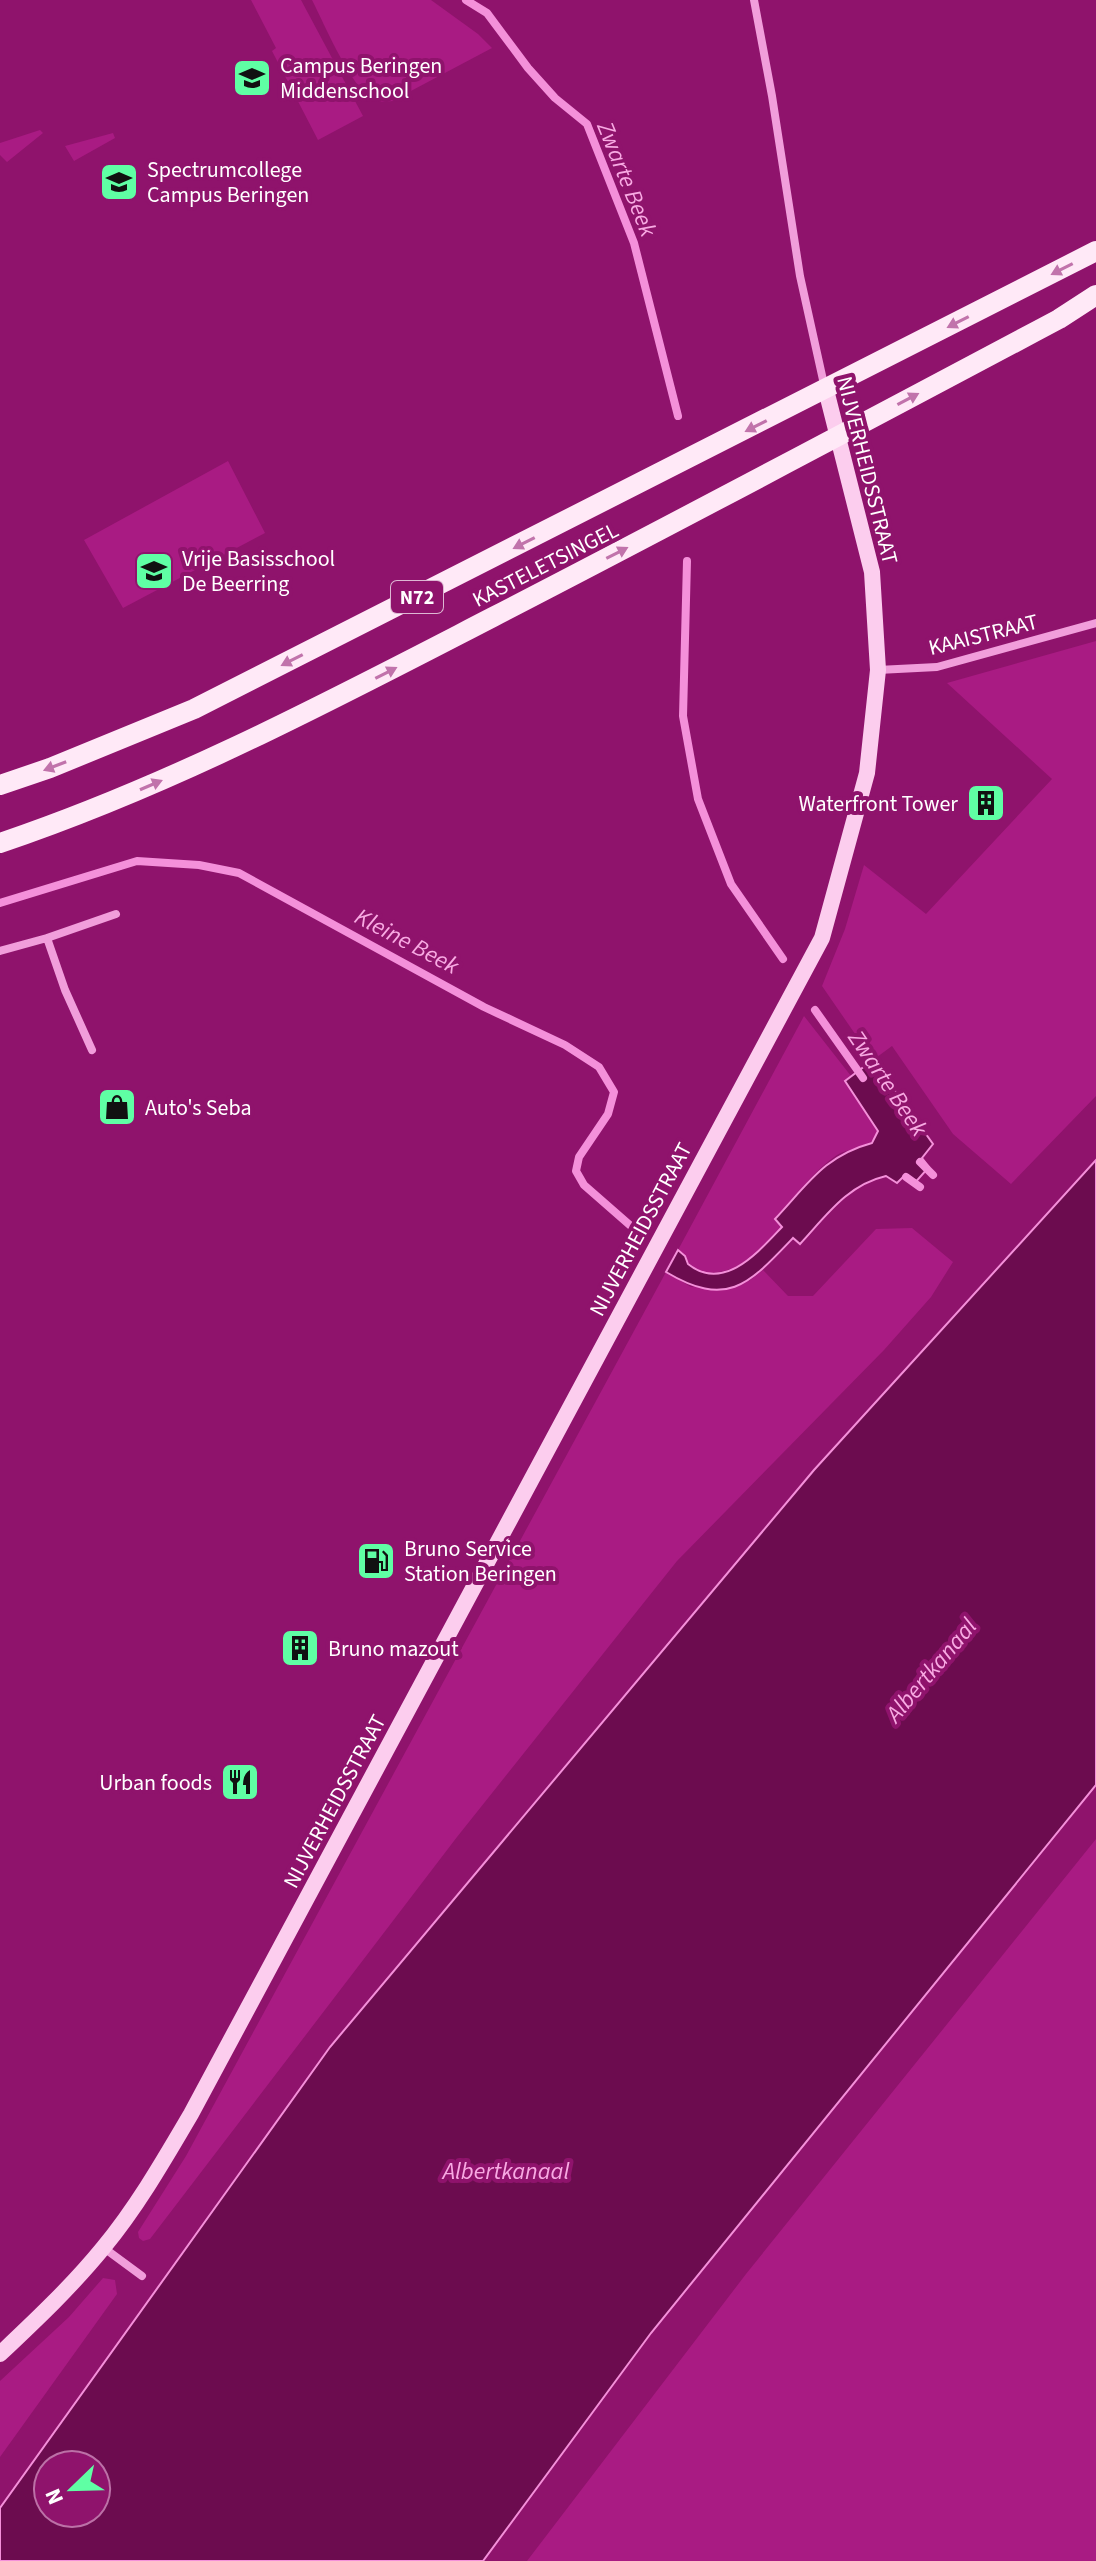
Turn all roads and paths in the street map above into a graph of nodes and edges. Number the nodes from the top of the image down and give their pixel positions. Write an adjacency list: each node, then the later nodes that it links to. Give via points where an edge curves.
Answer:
1 (754, 0): 4 (street, NIJVERHEIDSSTRAAT, via 800,276)
2 (1096, 251): 4 (main road, KASTELETSINGEL / N72, one-way to 4)
3 (1096, 295): 5 (main road, KASTELETSINGEL / N72, one-way to 3)
4 (826, 390): 5 (street, NIJVERHEIDSSTRAAT); 8 (main road, KASTELETSINGEL / N72, one-way to 8, via 194,709)
5 (839, 436): 7 (street, NIJVERHEIDSSTRAAT, via 872,572); 9 (main road, KASTELETSINGEL / N72, one-way to 5, via 217,757)
6 (1096, 623): 7 (street, KAAISTRAAT, via 937,667)
7 (878, 670): 14 (street, NIJVERHEIDSSTRAAT, via 867,773 822,938 191,2114)
8 (0, 785)
9 (0, 843)
10 (116, 914): 11 (street)
11 (47, 938): 12 (street); 13 (street)
12 (0, 951)
13 (92, 1050)
14 (104, 2248): 15 (street); 16 (street, NIJVERHEIDSSTRAAT)
15 (142, 2276)
16 (0, 2354)

